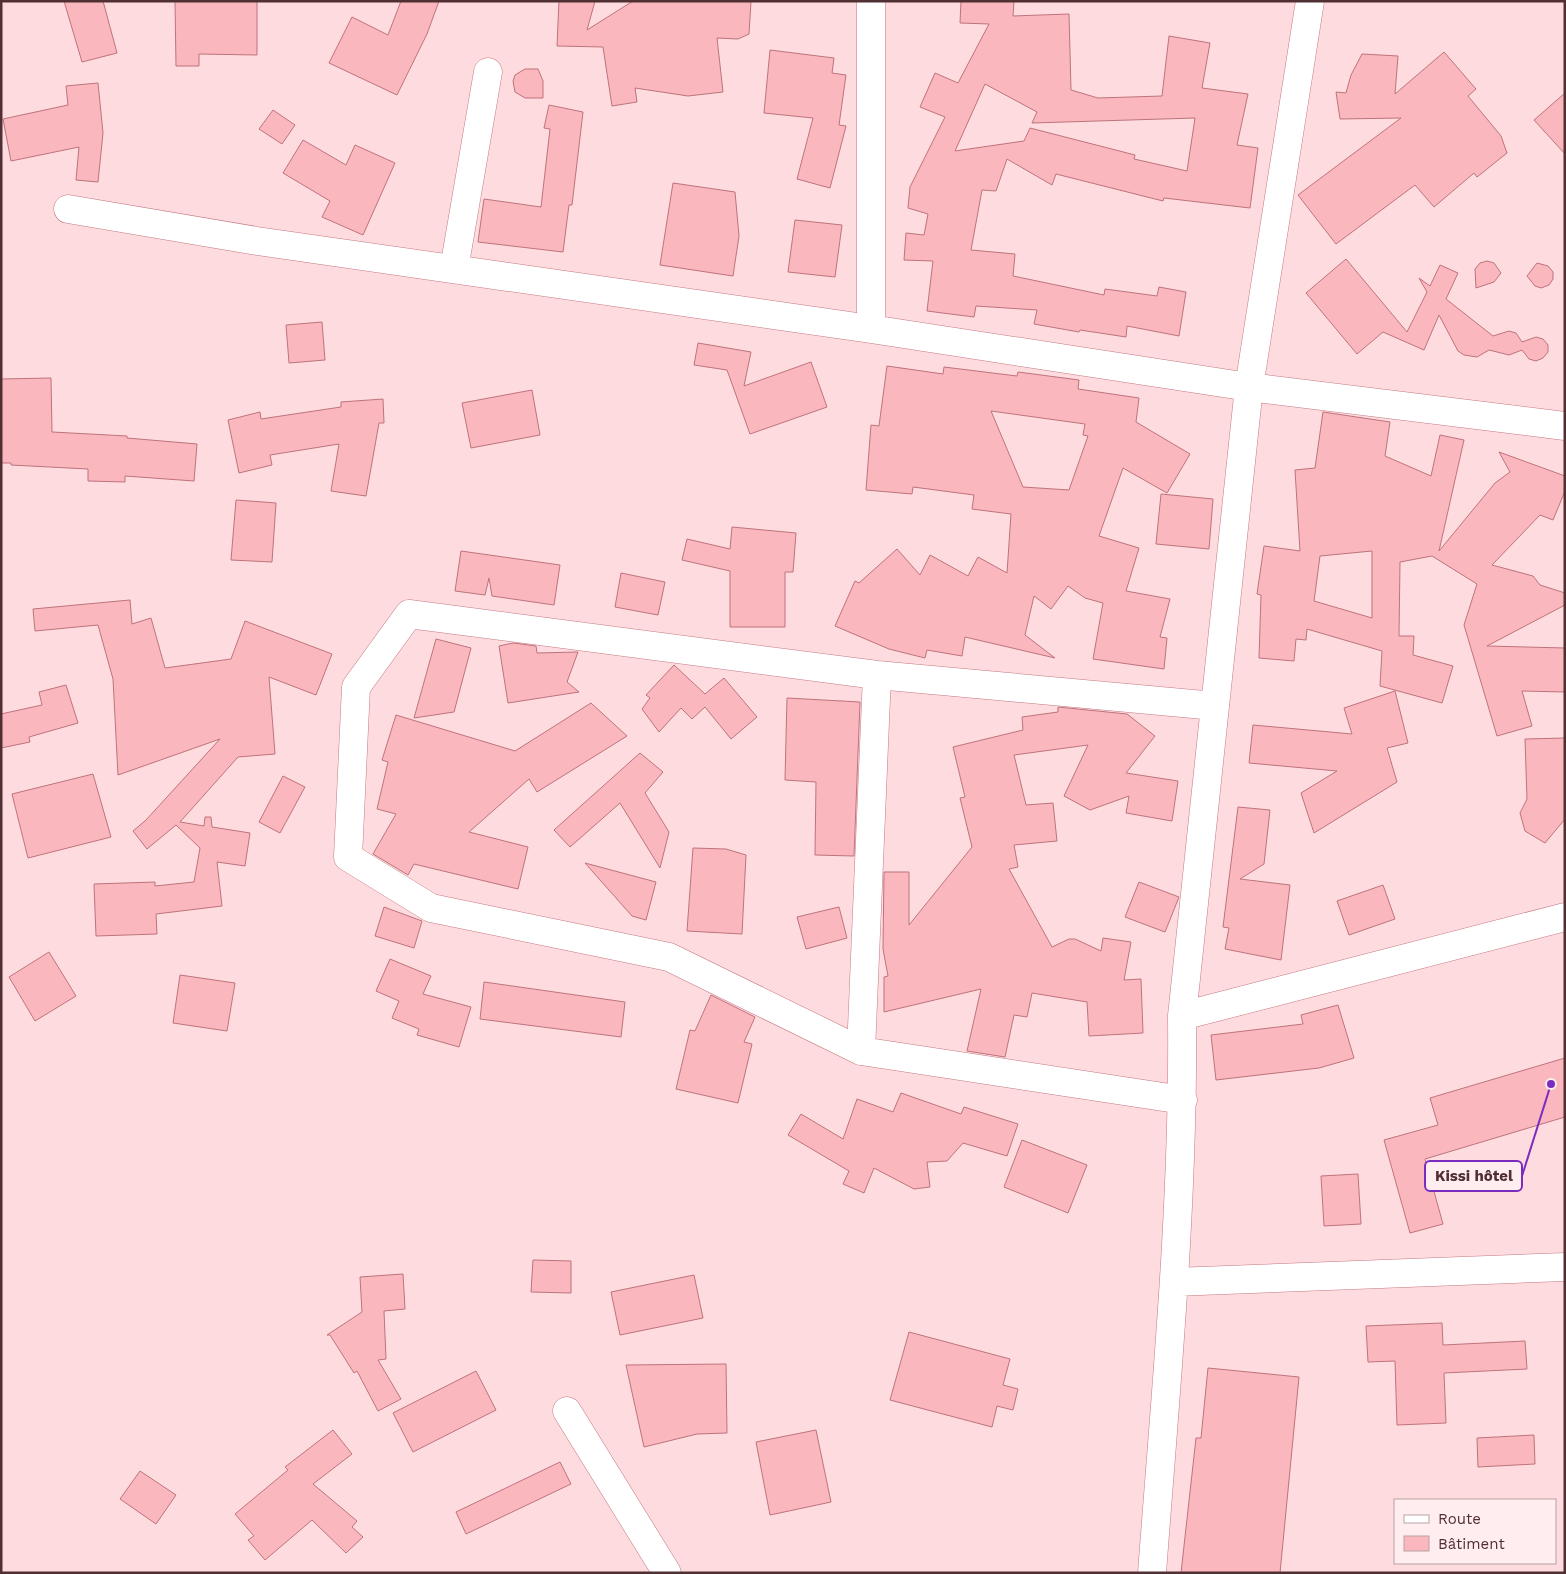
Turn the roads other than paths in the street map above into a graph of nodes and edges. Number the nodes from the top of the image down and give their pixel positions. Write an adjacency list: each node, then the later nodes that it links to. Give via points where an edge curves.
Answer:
1 (871, 1): 6 (street)
2 (1310, 1): 7 (street)
3 (488, 72): 5 (street)
4 (68, 209): 5 (street, via 257,241)
5 (454, 269): 6 (street)
6 (871, 329): 7 (street)
7 (1249, 387): 8 (street); 10 (street)
8 (1565, 426)
9 (877, 675): 10 (street); 13 (street); 13 (street, via 409,614 356,687 348,857 431,908 669,957)
10 (1215, 706): 12 (street)
11 (1565, 917): 12 (street)
12 (1182, 1016): 14 (street)
13 (861, 1051): 14 (street)
14 (1183, 1100): 16 (street)
15 (1565, 1267): 16 (street)
16 (1174, 1282): 19 (street)
17 (567, 1411): 18 (street)
18 (667, 1573)
19 (1152, 1573)

